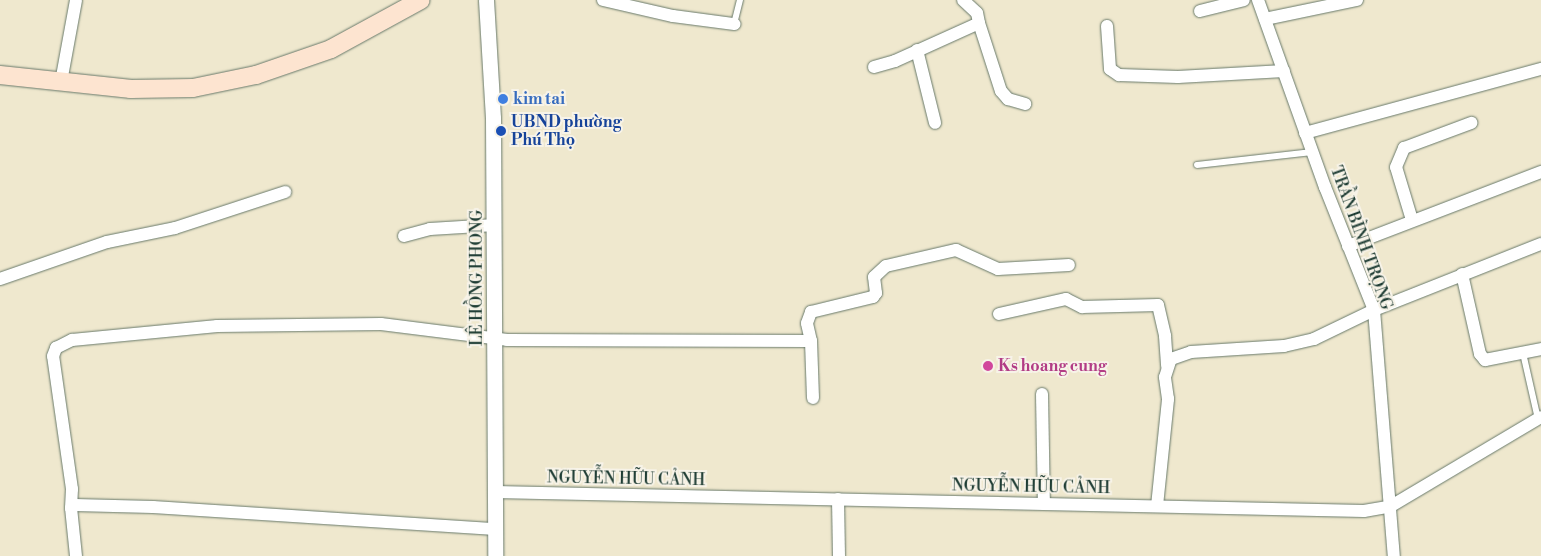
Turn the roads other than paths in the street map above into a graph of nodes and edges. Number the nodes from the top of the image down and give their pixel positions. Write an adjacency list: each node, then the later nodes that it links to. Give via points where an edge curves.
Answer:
1 (76, 0): 20 (street)
2 (421, 0): 20 (main road, via 332,49 256,74 193,88 131,89)
3 (486, 0): 30 (street, LÊ HỒNG PHONG, via 493,118)
4 (603, 0): 13 (street, via 673,16)
5 (740, 0): 13 (lane)
6 (963, 0): 12 (street, via 977,13)
7 (1244, 0): 10 (street)
8 (1258, 0): 11 (street, TRẦN BÌNH TRỌNG)
9 (1357, 0): 11 (street)
10 (1200, 11)
11 (1265, 19): 18 (street, TRẦN BÌNH TRỌNG)
12 (980, 23): 15 (street); 21 (street, via 1001,92)
13 (734, 24)
14 (1107, 26): 18 (street, via 1110,69 1119,75 1178,77)
15 (917, 50): 16 (street); 22 (street)
16 (874, 67)
17 (1541, 69): 24 (street)
18 (1284, 71): 24 (street, TRẦN BÌNH TRỌNG)
19 (0, 75): 20 (main road)
20 (61, 82)
21 (1025, 104)
22 (935, 123)
23 (1472, 123): 29 (street, via 1404,148 1396,167)
24 (1305, 133): 25 (street, TRẦN BÌNH TRỌNG)
25 (1312, 152): 26 (lane); 33 (street, TRẦN BÌNH TRỌNG)
26 (1196, 165)
27 (1541, 172): 29 (street)
28 (285, 192): 36 (street, via 175,228 106,242)
29 (1412, 220): 33 (street)
30 (494, 225): 31 (street, via 430,229); 39 (street, LÊ HỒNG PHONG)
31 (404, 236)
32 (1541, 244): 35 (street)
33 (1348, 246): 37 (street, TRẦN BÌNH TRỌNG)
34 (1069, 265): 40 (street, via 998,270 956,250 886,266 874,277 876,293 873,297 810,312 808,323)
35 (1462, 274): 37 (street); 42 (street, via 1480,354 1485,360)
36 (0, 278)
37 (1374, 310): 43 (street, via 1314,339 1284,346 1191,352 1171,359); 51 (street, TRẦN BÌNH TRỌNG)
38 (999, 314): 43 (street, via 1066,299 1082,307 1158,305)
39 (495, 336): 40 (street, via 507,340 556,341); 47 (street, LÊ HỒNG PHONG); 52 (street, via 381,324 299,324 217,326 85,338 61,344 53,356 67,450)
40 (812, 342): 45 (street)
41 (1541, 349): 42 (street)
42 (1523, 353): 46 (lane)
43 (1167, 366): 50 (street, via 1168,399)
44 (1042, 394): 49 (street)
45 (813, 398)
46 (1539, 418): 51 (street, NGUYỄN HỮU CẢNH)
47 (495, 492): 48 (street, NGUYỄN HỮU CẢNH); 53 (street, LÊ HỒNG PHONG)
48 (838, 500): 49 (street, NGUYỄN HỮU CẢNH); 56 (street)
49 (1044, 504): 50 (street, NGUYỄN HỮU CẢNH)
50 (1157, 506): 51 (street, NGUYỄN HỮU CẢNH, via 1364,510)
51 (1391, 506): 57 (street, TRẦN BÌNH TRỌNG)
52 (71, 508): 53 (street, via 153,507); 54 (street)
53 (495, 529): 55 (street, LÊ HỒNG PHONG)
54 (76, 556)
55 (495, 556)
56 (839, 556)
57 (1394, 556)

